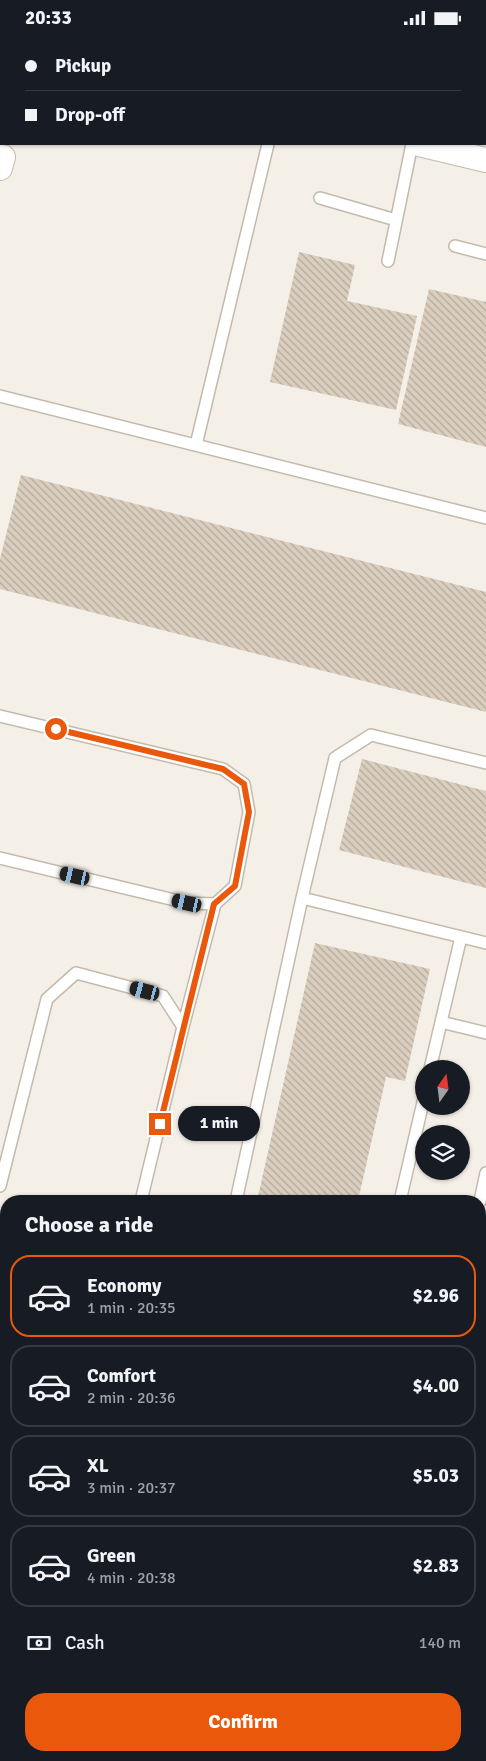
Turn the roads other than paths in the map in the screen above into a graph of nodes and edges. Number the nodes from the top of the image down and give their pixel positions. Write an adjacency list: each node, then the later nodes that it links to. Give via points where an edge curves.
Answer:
1 (268, 145): 11 (lane)
2 (412, 145): 6 (lane)
3 (425, 145): 4 (street)
4 (477, 153)
5 (320, 198): 6 (lane)
6 (396, 220): 9 (lane)
7 (455, 246): 8 (lane)
8 (486, 254)
9 (388, 261)
10 (0, 396): 11 (lane)
11 (196, 445): 12 (lane)
12 (486, 518)
13 (0, 716): 17 (lane, via 223,769 244,784 249,812 235,886)
14 (486, 763): 16 (lane, via 371,735 335,758)
15 (0, 858): 17 (lane, via 187,903)
16 (302, 898): 18 (lane); 28 (lane)
17 (214, 904): 21 (lane)
18 (461, 937): 19 (lane); 20 (lane)
19 (486, 943)
20 (441, 1022): 22 (lane); 23 (lane)
21 (183, 1027): 26 (lane, via 163,996 76,973 47,999); 27 (lane)
22 (486, 1033)
23 (432, 1060)
24 (420, 1115): 29 (lane)
25 (486, 1173): 30 (lane)
26 (0, 1186)
27 (142, 1195)
28 (237, 1195)
29 (401, 1195)
30 (481, 1195)

